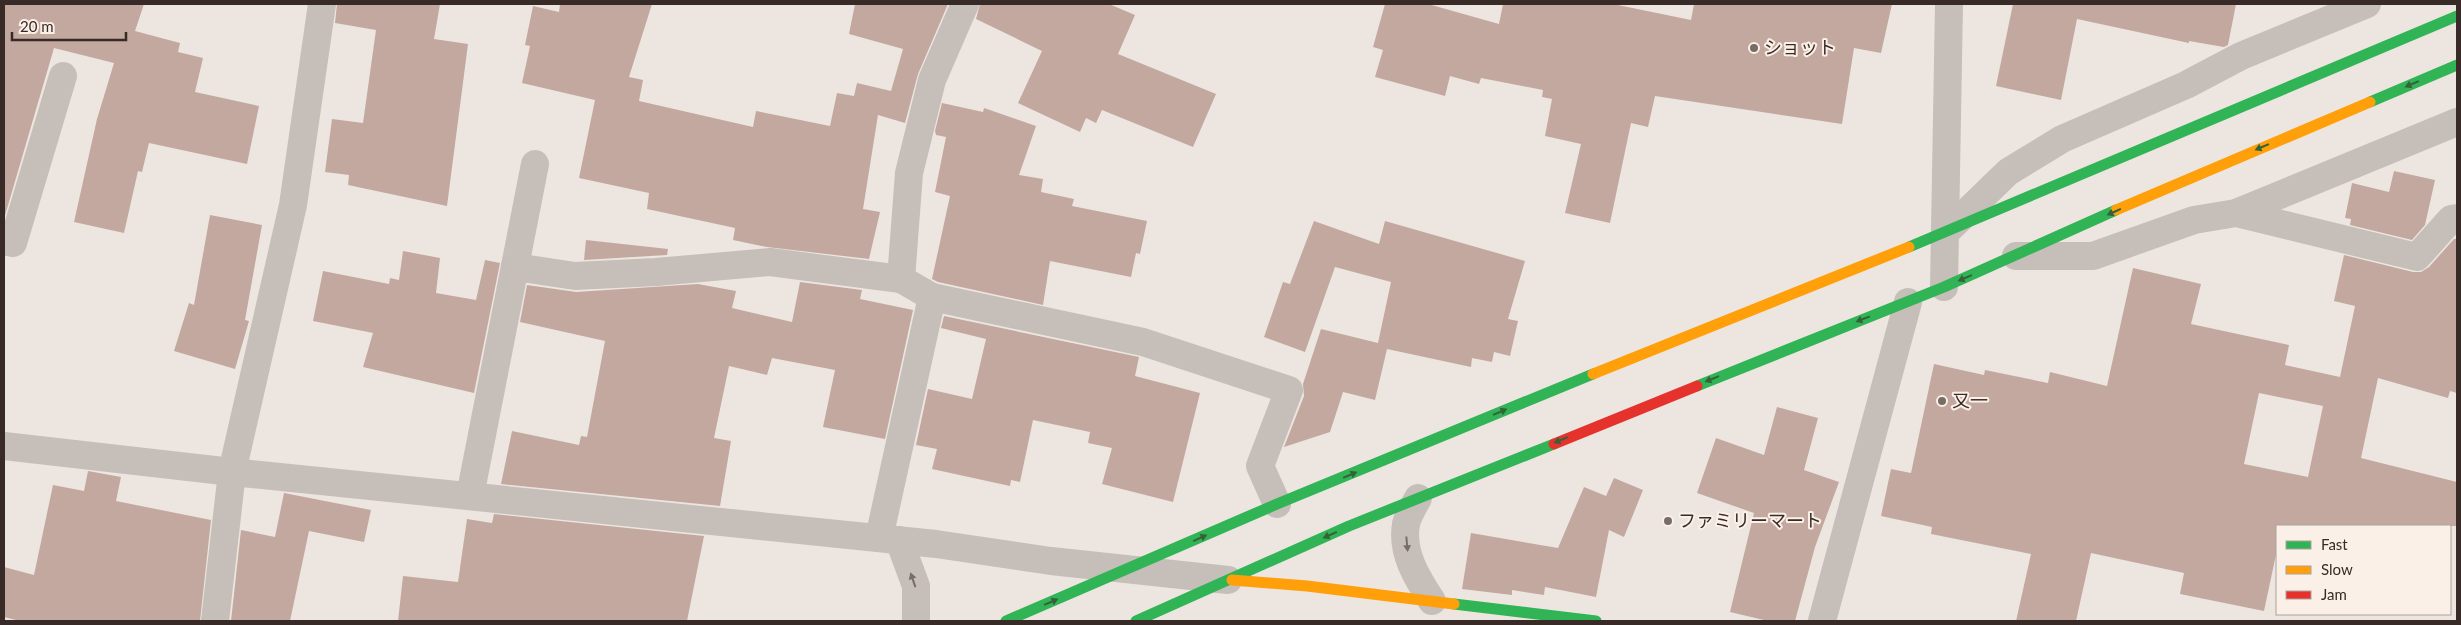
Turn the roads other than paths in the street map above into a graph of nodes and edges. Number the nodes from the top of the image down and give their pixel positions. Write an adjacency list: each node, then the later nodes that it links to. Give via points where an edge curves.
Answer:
1 (322, 4): 21 (street, via 294,206)
2 (965, 4): 16 (street, via 932,80 909,173)
3 (1949, 4): 12 (street)
4 (2367, 4): 12 (street, via 2241,56 2186,85 2062,139 2008,172)
5 (2457, 16): 12 (street)
6 (2457, 65): 14 (street, one-way to 14, via 2188,178)
7 (63, 76): 13 (street, via 13,243)
8 (2457, 122): 10 (street)
9 (535, 164): 15 (street)
10 (2236, 213): 11 (street, via 2417,257 2451,219); 14 (street, via 2194,220 2093,256)
11 (2457, 218)
12 (1945, 233): 17 (street); 24 (street, one-way to 12)
13 (4, 241)
14 (2016, 256): 17 (street, one-way to 17)
15 (515, 267): 16 (street, via 575,276 770,262); 22 (street)
16 (901, 279): 18 (street)
17 (1944, 287): 19 (street)
18 (932, 296): 24 (street, via 1143,342 1289,390 1260,466); 25 (street)
19 (1908, 302): 23 (street, one-way to 23); 34 (street)
20 (4, 446): 21 (street)
21 (232, 472): 22 (street); 29 (street)
22 (470, 496): 25 (street)
23 (1418, 498): 27 (street, one-way to 27); 28 (street, one-way to 28, via 1406,523 1406,548 1416,577)
24 (1277, 504): 26 (street, one-way to 24)
25 (889, 539): 26 (street); 30 (street, one-way to 25, via 916,586)
26 (1129, 569): 27 (street); 31 (street, one-way to 26)
27 (1228, 580): 28 (street); 32 (street)
28 (1432, 601): 33 (street)
29 (215, 621)
30 (916, 621)
31 (1006, 621)
32 (1136, 621)
33 (1586, 621)
34 (1822, 621)

